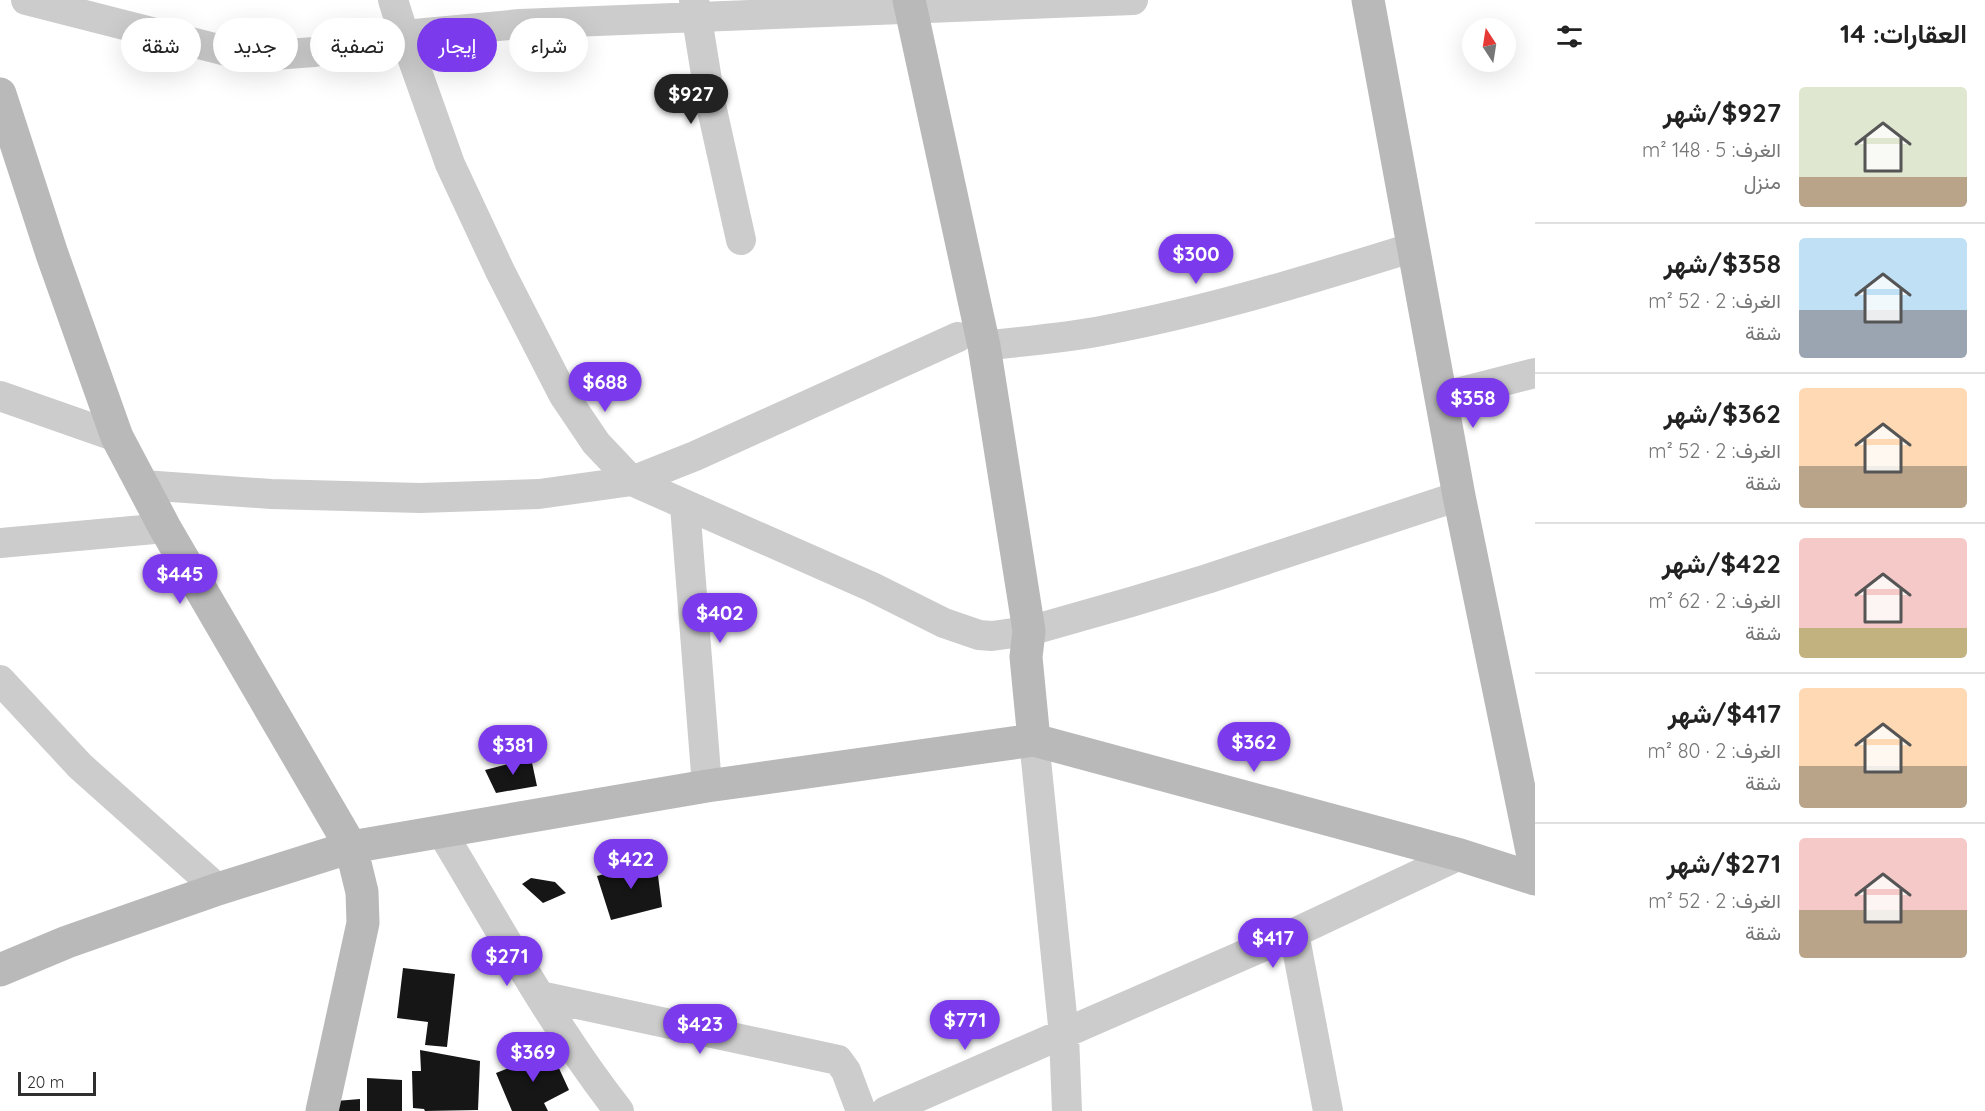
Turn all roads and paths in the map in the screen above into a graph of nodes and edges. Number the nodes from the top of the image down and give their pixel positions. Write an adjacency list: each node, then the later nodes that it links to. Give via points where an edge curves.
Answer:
1 (26, 0): 11 (street, via 234,53)
2 (393, 0): 8 (street)
3 (1118, 0): 4 (street); 6 (street)
4 (1133, 0)
5 (1368, 0): 14 (street)
6 (898, 4): 7 (street); 15 (street)
7 (695, 8): 9 (street); 13 (street, via 711,105)
8 (399, 18)
9 (405, 35)
10 (405, 38): 20 (street, via 450,164 505,282 563,394 596,443)
11 (310, 52)
12 (2, 109): 19 (street)
13 (741, 240)
14 (1414, 247): 15 (street, via 1271,292 1104,331); 18 (street)
15 (971, 342): 20 (street); 26 (street)
16 (1535, 373): 18 (street)
17 (0, 396): 19 (street)
18 (1441, 397): 22 (street)
19 (117, 437): 21 (street)
20 (632, 481): 21 (street, via 540,494 420,498); 23 (street)
21 (142, 485): 24 (street)
22 (1459, 496): 26 (street); 33 (street)
23 (685, 506): 26 (street, via 872,587 944,623 979,635); 29 (street)
24 (165, 528): 25 (street); 31 (street)
25 (0, 543)
26 (1023, 641): 28 (street)
27 (0, 680): 35 (street, via 80,766)
28 (1034, 740): 29 (street); 32 (street); 39 (street)
29 (707, 786): 30 (street)
30 (441, 831): 31 (street); 38 (street)
31 (351, 847): 35 (street); 40 (street, via 362,892 363,923)
32 (1460, 855): 34 (street); 36 (street)
33 (1535, 866)
34 (1535, 879)
35 (218, 889): 37 (street)
36 (1294, 933): 39 (street); 45 (street)
37 (0, 970)
38 (540, 996): 41 (street); 42 (street, via 838,1060)
39 (1064, 1035): 43 (street); 44 (street)
40 (322, 1111)
41 (618, 1111)
42 (861, 1111)
43 (886, 1111)
44 (1067, 1111)
45 (1328, 1111)

